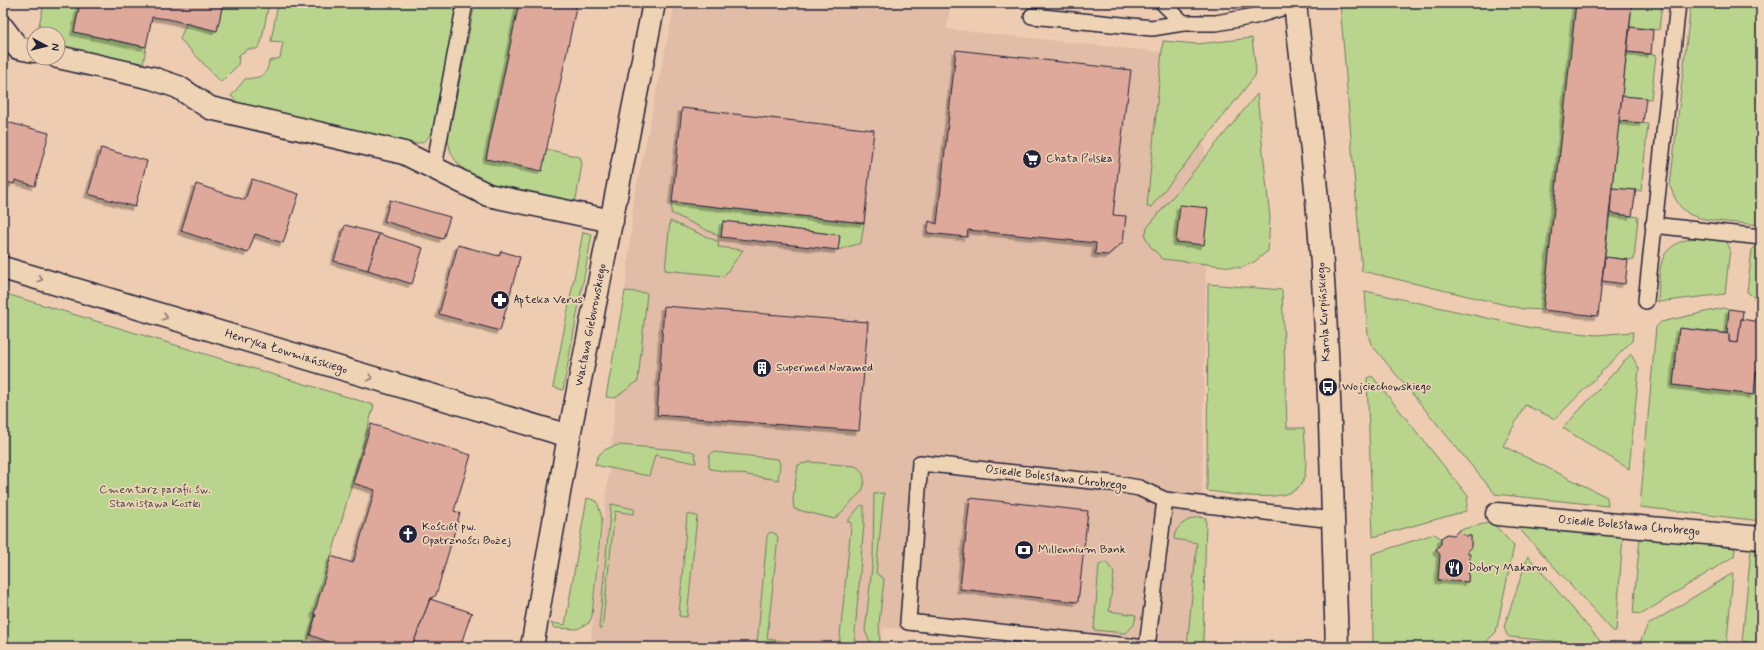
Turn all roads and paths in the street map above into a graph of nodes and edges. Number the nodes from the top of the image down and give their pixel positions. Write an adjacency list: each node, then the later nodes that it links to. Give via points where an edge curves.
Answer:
1 (465, 3): 11 (lane)
2 (654, 3): 12 (street, Wacława Gieburowskiego)
3 (1163, 3): 7 (lane)
4 (1678, 3): 13 (lane)
5 (1295, 4): 7 (lane, via 1255,16 1216,23); 20 (street, Karola Kurpińskiego, via 1317,200 1325,316)
6 (1032, 16): 7 (lane, via 1152,28)
7 (1183, 23)
8 (3, 28): 9 (street, via 18,48)
9 (26, 50)
10 (66, 58): 11 (street, via 152,78 178,87 210,108 404,153)
11 (434, 167): 12 (street, via 488,195)
12 (612, 221): 17 (street, Wacława Gieburowskiego)
13 (1653, 225): 14 (lane); 16 (lane)
14 (1761, 237)
15 (3, 268): 17 (street, Henryka Łowmiańskiego, one-way to 17)
16 (1646, 301)
17 (568, 436): 22 (street, Wacława Gieburowskiego)
18 (1165, 500): 20 (lane, Osiedle Bolesława Chrobrego); 23 (lane, Osiedle Bolesława Chrobrego, via 1139,488 920,463 908,622); 24 (lane)
19 (1497, 514): 21 (street, Osiedle Bolesława Chrobrego)
20 (1333, 520): 25 (street, Karola Kurpińskiego)
21 (1761, 538)
22 (532, 647)
23 (1137, 647)
24 (1147, 647)
25 (1337, 647)

